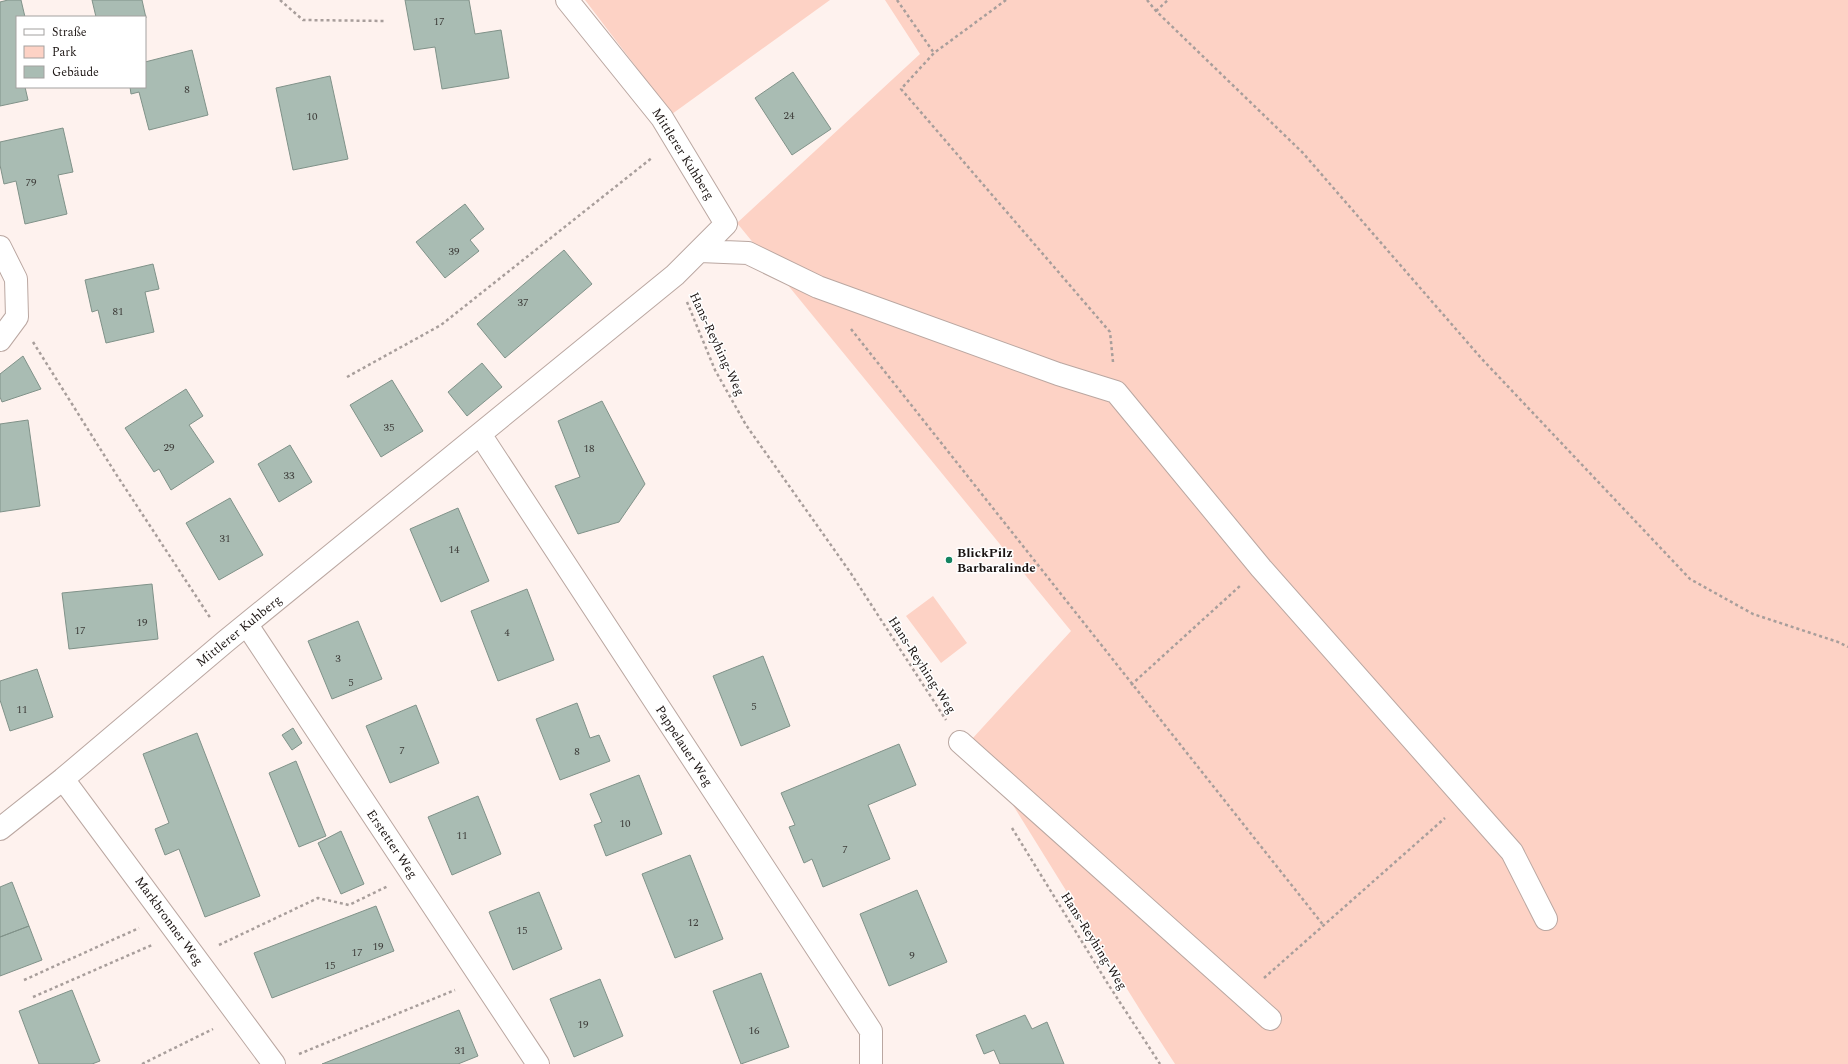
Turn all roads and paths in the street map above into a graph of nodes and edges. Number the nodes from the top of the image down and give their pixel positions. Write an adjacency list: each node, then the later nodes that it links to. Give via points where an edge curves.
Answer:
1 (280, 0): 8 (path, via 302,20)
2 (567, 0): 10 (street, Mittlerer Kuhberg, via 662,118)
3 (897, 0): 9 (path)
4 (1006, 0): 9 (path)
5 (1147, 0): 7 (path)
6 (1168, 0): 7 (path)
7 (1156, 11): 23 (path, via 1302,154 1482,358 1690,579 1754,614)
8 (386, 21)
9 (934, 53): 18 (path, via 902,89 1110,332)
10 (676, 140): 12 (street, Mittlerer Kuhberg, via 726,224); 17 (path, via 441,325)
11 (0, 247): 14 (street, via 16,279)
12 (700, 251): 13 (street, Mittlerer Kuhberg); 18 (street, via 748,253 818,287 1058,374)
13 (676, 275): 19 (street, Mittlerer Kuhberg); 25 (path, Hans-Reyhing-Weg, via 715,370 746,425 850,572)
14 (17, 317): 16 (street); 22 (path)
15 (847, 324): 24 (path)
16 (0, 340)
17 (347, 377)
18 (1116, 392): 20 (street)
19 (480, 434): 21 (street, Mittlerer Kuhberg); 45 (street, Pappelauer Weg, via 871,1031)
20 (1261, 568): 24 (path); 27 (street)
21 (247, 625): 22 (street, Mittlerer Kuhberg); 30 (street, Erstetter Weg)
22 (226, 641): 26 (street, Mittlerer Kuhberg)
23 (1848, 647)
24 (1131, 685): 33 (path)
25 (960, 742): 41 (street)
26 (63, 779): 29 (street, Mittlerer Kuhberg); 31 (street, Markbronner Weg)
27 (1466, 799): 32 (street, via 1512,852); 33 (path)
28 (1009, 822): 46 (path, Hans-Reyhing-Weg)
29 (0, 829)
30 (412, 874): 35 (path, via 349,905 318,898); 37 (street, Erstetter Weg)
31 (165, 917): 34 (street, Markbronner Weg); 38 (path)
32 (1546, 919)
33 (1324, 926): 36 (path)
34 (178, 934): 35 (street, Markbronner Weg); 39 (path)
35 (195, 957): 40 (street, Markbronner Weg)
36 (1276, 968)
37 (482, 979): 43 (path); 44 (street, Erstetter Weg)
38 (24, 980)
39 (33, 997)
40 (239, 1016): 42 (path); 43 (street, Markbronner Weg)
41 (1270, 1019)
42 (142, 1064)
43 (274, 1064)
44 (538, 1064)
45 (871, 1064)
46 (1160, 1064)

